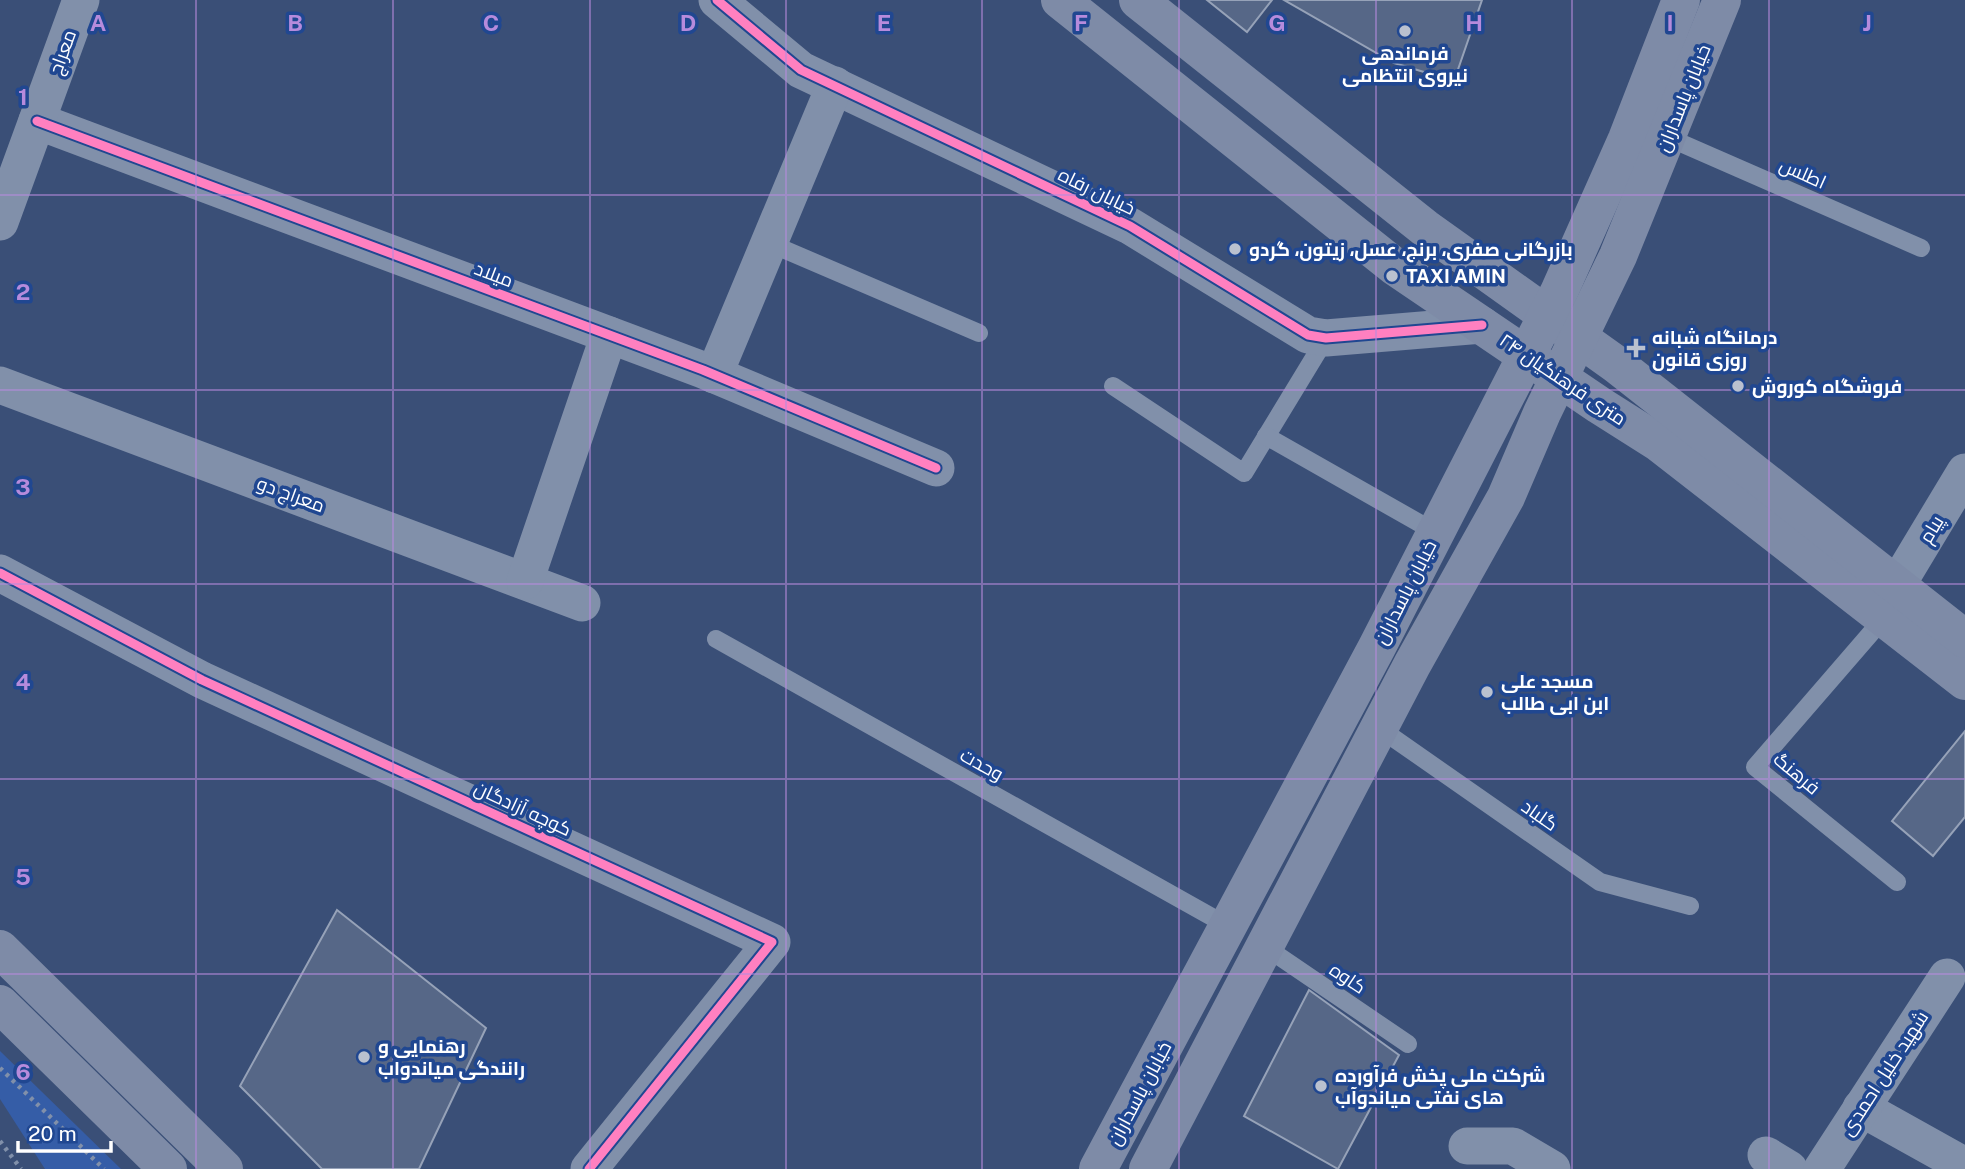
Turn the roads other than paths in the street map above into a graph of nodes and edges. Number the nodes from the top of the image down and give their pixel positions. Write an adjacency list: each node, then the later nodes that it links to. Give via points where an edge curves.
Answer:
1 (81, 0): 8 (street, معراج)
2 (716, 0): 7 (street, خیابان رفاه, via 801,70)
3 (1060, 0): 14 (main road, ۲۴ متری فرهنگیان, via 1394,266)
4 (1138, 0): 13 (main road, ۲۴ متری فرهنگیان, via 1425,228)
5 (1681, 0): 13 (main road, خیابان پاسداران, via 1627,139)
6 (1722, 0): 9 (main road, خیابان پاسداران)
7 (835, 85): 11 (street); 17 (street, خیابان رفاه, via 1130,226 1308,335)
8 (37, 121): 10 (street, معراج); 16 (street, میلاد)
9 (1667, 137): 12 (lane, اطلس); 18 (main road, خیابان پاسداران)
10 (0, 222)
11 (769, 243): 15 (lane); 20 (street)
12 (1921, 248)
13 (1547, 314): 18 (main road, ۲۴ متری فرهنگیان); 19 (main road, خیابان پاسداران)
14 (1482, 325): 17 (street, خیابان رفاه); 19 (main road, ۲۴ متری فرهنگیان)
15 (979, 333)
16 (609, 335): 20 (street, میلاد); 29 (street)
17 (1325, 338): 24 (lane)
18 (1579, 338): 21 (main road, خیابان پاسداران); 30 (main road, ۲۴ متری فرهنگیان)
19 (1526, 355): 21 (main road, ۲۴ متری فرهنگیان); 27 (main road, خیابان پاسداران)
20 (714, 375): 25 (street, میلاد)
21 (1560, 378): 30 (main road, ۲۴ متری فرهنگیان); 35 (main road, خیابان پاسداران, via 1506,497)
22 (0, 385): 29 (street, معراج دو)
23 (1113, 386): 24 (lane, via 1244,473)
24 (1266, 436): 27 (lane)
25 (936, 468)
26 (1965, 472): 30 (street, پیام)
27 (1435, 533): 38 (main road, خیابان پاسداران)
28 (0, 573): 49 (street, کوچه آزادگان, via 202,680 772,942)
29 (525, 581): 31 (street, معراج دو)
30 (1890, 602): 33 (main road, ۲۴ متری فرهنگیان); 34 (main road, ۲۴ متری فرهنگیان); 36 (lane, فرهنگ, via 1755,767)
31 (582, 603)
32 (716, 639): 38 (lane, وحدت)
33 (1965, 639)
34 (1965, 681)
35 (1379, 728): 37 (lane, گلباد, via 1601,882); 39 (main road, خیابان پاسداران)
36 (1897, 881)
37 (1690, 906)
38 (1228, 926): 50 (main road, خیابان پاسداران)
39 (1264, 946): 43 (lane, کاوه); 51 (main road, خیابان پاسداران)
40 (0, 949): 48 (main road)
41 (1947, 977): 44 (street, شهید خلیل احمدی)
42 (0, 1004): 47 (main road)
43 (1408, 1044)
44 (1861, 1108): 46 (street); 53 (street, شهید خلیل احمدی)
45 (1467, 1146): 52 (street, via 1513,1146)
46 (1965, 1166)
47 (169, 1169)
48 (224, 1169)
49 (589, 1169)
50 (1098, 1169)
51 (1148, 1169)
52 (1552, 1169)
53 (1822, 1169)

